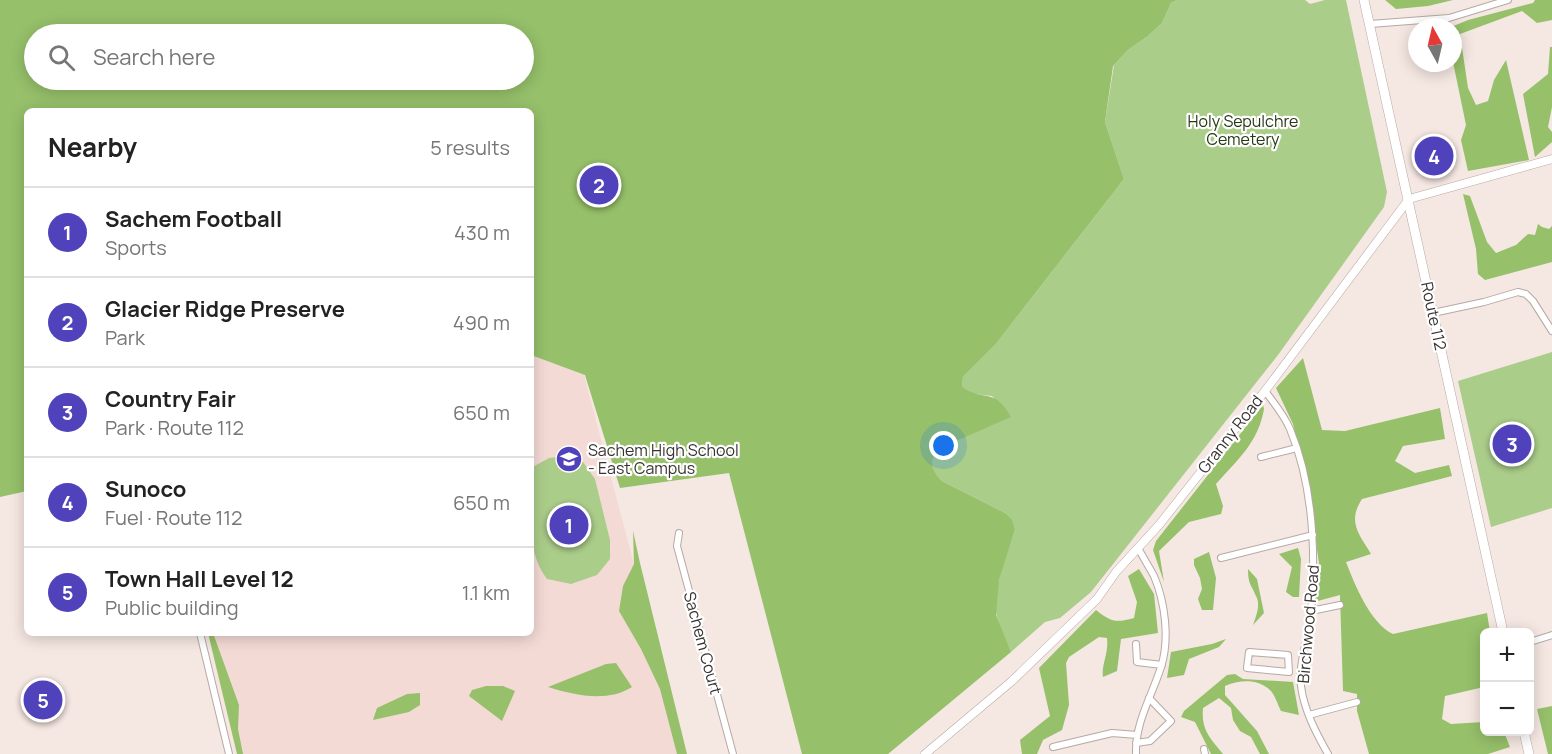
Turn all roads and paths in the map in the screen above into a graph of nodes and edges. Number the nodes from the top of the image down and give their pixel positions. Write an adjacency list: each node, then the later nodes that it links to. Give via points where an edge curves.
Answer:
1 (1364, 0): 3 (main road, Route 112)
2 (1508, 0): 3 (street, via 1449,18)
3 (1370, 24): 5 (main road, Route 112)
4 (1552, 159): 5 (street)
5 (1408, 199): 6 (main road, Route 112); 8 (street, Granny Road)
6 (1433, 313): 7 (street, via 1518,292 1533,301); 17 (main road, Route 112)
7 (1552, 331)
8 (1265, 391): 9 (street, Birchwood Road, via 1280,410); 13 (street, Granny Road)
9 (1297, 448): 10 (street); 12 (street, Birchwood Road)
10 (1260, 456)
11 (679, 532): 33 (street, Sachem Court, via 676,546)
12 (1313, 535): 14 (street); 16 (street, Birchwood Road)
13 (1138, 548): 22 (street, via 1154,577 1162,603 1166,632); 34 (street, Granny Road, via 1096,599 1049,646)
14 (1221, 558)
15 (1340, 605): 16 (street)
16 (1311, 611): 24 (street, Birchwood Road)
17 (1502, 628)
18 (1552, 635): 20 (street)
19 (201, 636): 32 (street)
20 (1534, 641)
21 (1136, 644): 22 (street, via 1137,662)
22 (1162, 664): 25 (street)
23 (1289, 672): 23 (street, via 1288,655 1249,652 1247,668); 24 (street)
24 (1301, 674): 27 (street, Birchwood Road)
25 (1149, 698): 28 (street); 30 (street, via 1171,721 1150,741)
26 (1358, 702): 27 (street)
27 (1309, 715): 36 (street, Birchwood Road)
28 (1137, 735): 30 (street); 31 (street, via 1112,733)
29 (1525, 736): 37 (main road)
30 (1136, 743): 35 (street)
31 (1053, 747)
32 (229, 754)
33 (734, 754)
34 (925, 754)
35 (1136, 754)
36 (1328, 754)
37 (1529, 754)

